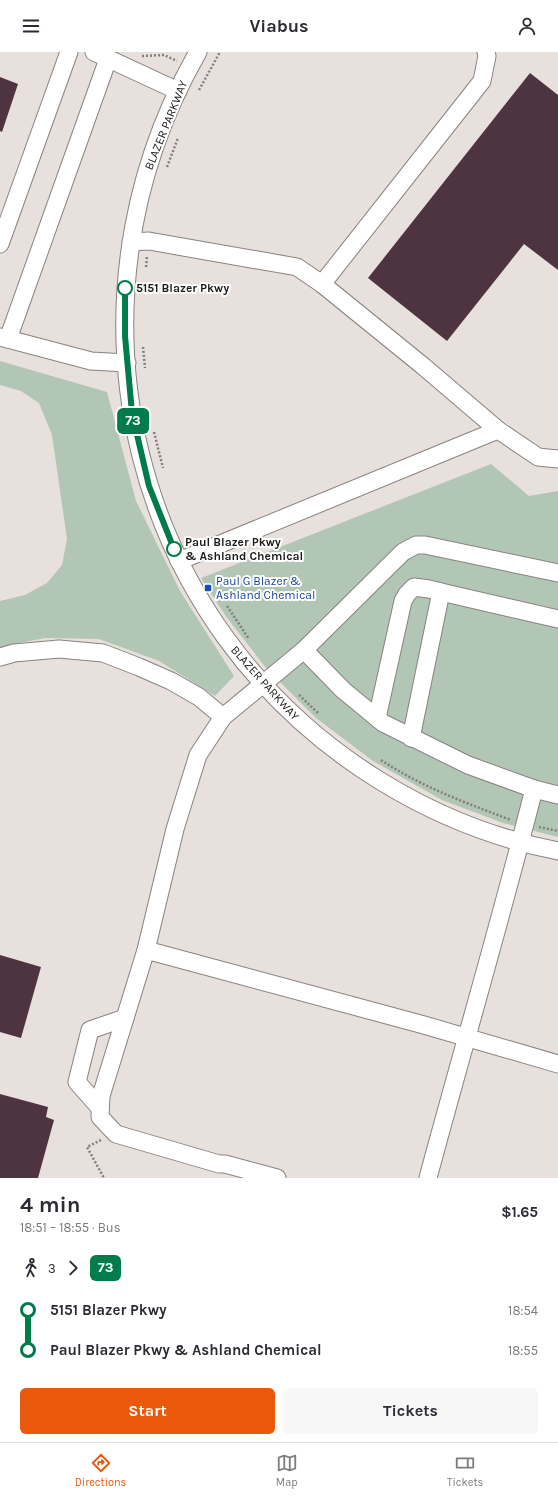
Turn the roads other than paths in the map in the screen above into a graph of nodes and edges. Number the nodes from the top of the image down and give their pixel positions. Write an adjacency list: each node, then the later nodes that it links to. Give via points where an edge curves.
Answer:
1 (69, 52): 7 (street)
2 (198, 52): 5 (street, BLAZER PARKWAY)
3 (486, 52): 8 (street, via 482,81)
4 (101, 55): 5 (street); 9 (street)
5 (178, 91): 6 (street, BLAZER PARKWAY, via 146,170 134,221)
6 (132, 242): 8 (street, via 149,241 297,267); 10 (street, BLAZER PARKWAY, via 125,288)
7 (0, 244)
8 (322, 284): 11 (street)
9 (4, 338): 10 (street, via 91,361)
10 (127, 363): 13 (street, BLAZER PARKWAY, via 132,413 149,486)
11 (498, 430): 12 (street, via 538,457); 13 (street)
12 (558, 459)
13 (179, 561): 19 (street, BLAZER PARKWAY, via 196,594 224,636 243,662)
14 (558, 573): 17 (street, via 416,545 403,552)
15 (441, 592): 16 (street); 21 (street, via 414,587 403,601); 22 (street)
16 (558, 619)
17 (304, 650): 19 (street); 21 (street, via 343,690)
18 (0, 657): 20 (street, via 14,653 59,649 103,653 171,681 199,697)
19 (264, 684): 20 (street); 25 (street, BLAZER PARKWAY, via 287,710 362,770 416,802 448,817)
20 (223, 717): 27 (street, via 198,755 175,829)
21 (377, 718): 22 (street)
22 (411, 738): 23 (street, via 468,765)
23 (534, 789): 24 (street); 25 (street)
24 (558, 795)
25 (520, 842): 26 (street, BLAZER PARKWAY); 29 (street)
26 (558, 851)
27 (146, 950): 28 (street); 29 (street)
28 (125, 1018): 31 (street, via 101,1096); 31 (street, via 90,1030 77,1082)
29 (466, 1038): 30 (street); 33 (street)
30 (558, 1064)
31 (100, 1108): 32 (street, via 100,1117 116,1134)
32 (277, 1178)
33 (428, 1178)

